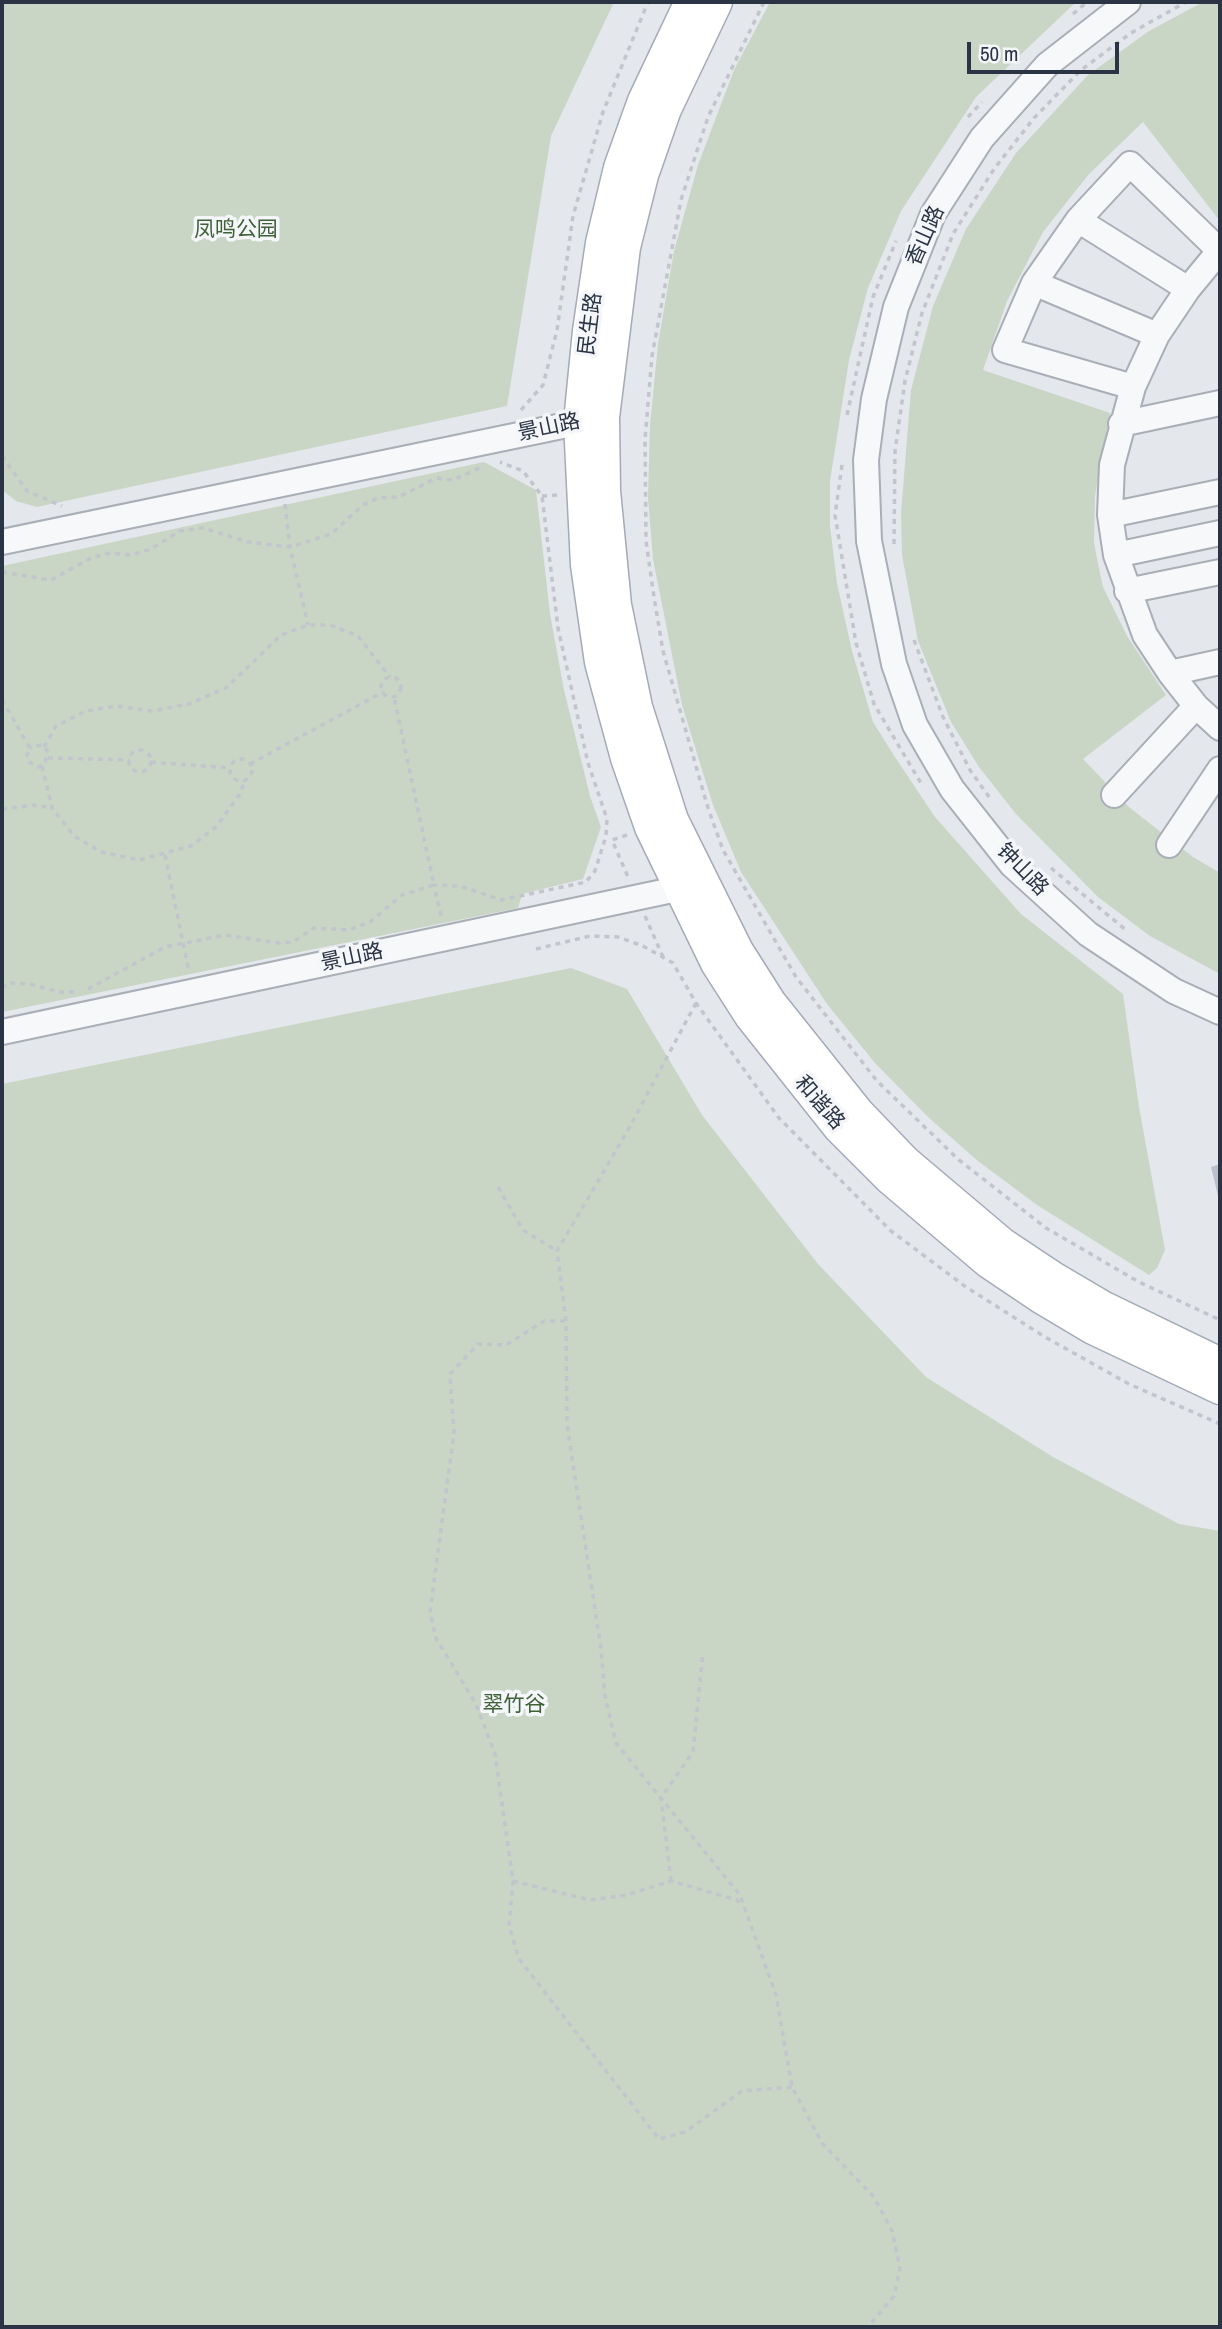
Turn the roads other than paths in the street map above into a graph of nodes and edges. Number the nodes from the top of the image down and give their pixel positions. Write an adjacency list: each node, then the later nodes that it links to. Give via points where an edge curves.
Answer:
1 (691, 2): 11 (main road, 民生路, via 644,101 620,169 602,243 589,331)
2 (716, 2): 11 (main road, 民生路, via 665,109 642,175)
3 (1128, 2): 22 (street, 香山路, via 1046,65 982,138 933,215 896,307 874,399 866,460 869,541)
4 (1078, 220): 5 (street, via 1130,164); 6 (street); 7 (street)
5 (1220, 250): 7 (street)
6 (1034, 283): 8 (street); 9 (street, via 1005,351)
7 (1188, 289): 8 (street)
8 (1157, 335): 9 (street)
9 (1133, 387): 12 (street)
10 (1220, 403): 12 (street)
11 (592, 419): 16 (street, 景山路); 20 (main road, 民生路, via 587,565)
12 (1121, 424): 14 (street, via 1112,465)
13 (1220, 492): 14 (street)
14 (1110, 515): 17 (street)
15 (1220, 533): 17 (street)
16 (2, 542)
17 (1116, 555): 19 (street)
18 (1220, 572): 19 (street)
19 (1127, 591): 23 (street, via 1145,635)
20 (612, 659): 29 (main road, 和谐路, via 627,758 651,827)
21 (1220, 662): 23 (street)
22 (894, 664): 30 (street, 钟山路, via 915,725 952,789 1012,865 1088,934 1174,991)
23 (1170, 673): 24 (street)
24 (1196, 706): 25 (street); 27 (street)
25 (1220, 727)
26 (1220, 769): 28 (street)
27 (1115, 795)
28 (1169, 845)
29 (691, 887): 31 (street, 景山路); 32 (main road, 和谐路, via 769,1003 857,1112 905,1162 1002,1244 1053,1278); 33 (main road, 和谐路, via 717,963 751,1016 813,1097 890,1178 989,1262 1041,1297 1093,1328)
30 (1220, 1012)
31 (2, 1032)
32 (1220, 1364)
33 (1220, 1388)

